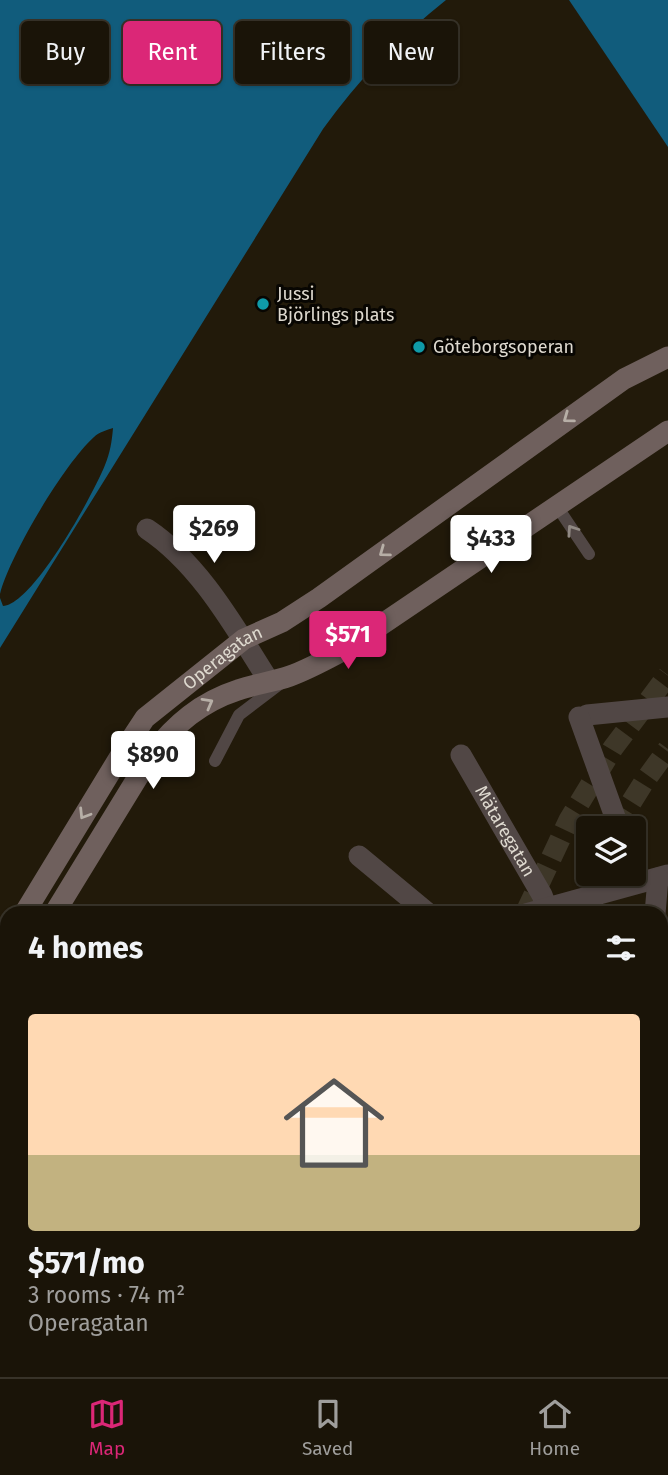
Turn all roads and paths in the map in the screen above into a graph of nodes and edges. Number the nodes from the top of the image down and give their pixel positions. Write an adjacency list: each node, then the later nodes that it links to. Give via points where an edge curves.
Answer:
1 (668, 357): 6 (street, Operagatan, one-way to 6, via 624,379 319,598)
2 (668, 431): 3 (street, Operagatan)
3 (556, 505): 5 (lane, one-way to 3); 7 (street, Operagatan, via 344,650)
4 (147, 529): 6 (street, via 169,544)
5 (589, 554)
6 (244, 639): 8 (street); 15 (street, Operagatan, one-way to 15, via 145,718)
7 (291, 676): 8 (street, Operagatan); 11 (lane, via 239,715)
8 (269, 681): 16 (street, Operagatan, one-way to 8, via 170,731 211,701)
9 (668, 707): 12 (street, via 583,716)
10 (461, 755): 18 (street, Mätaregatan, via 542,895)
11 (215, 761)
12 (615, 816)
13 (359, 856): 17 (street)
14 (650, 876): 19 (street); 20 (street)
15 (29, 906)
16 (59, 906)
17 (419, 906)
18 (539, 906)
19 (553, 906)
20 (654, 906)

